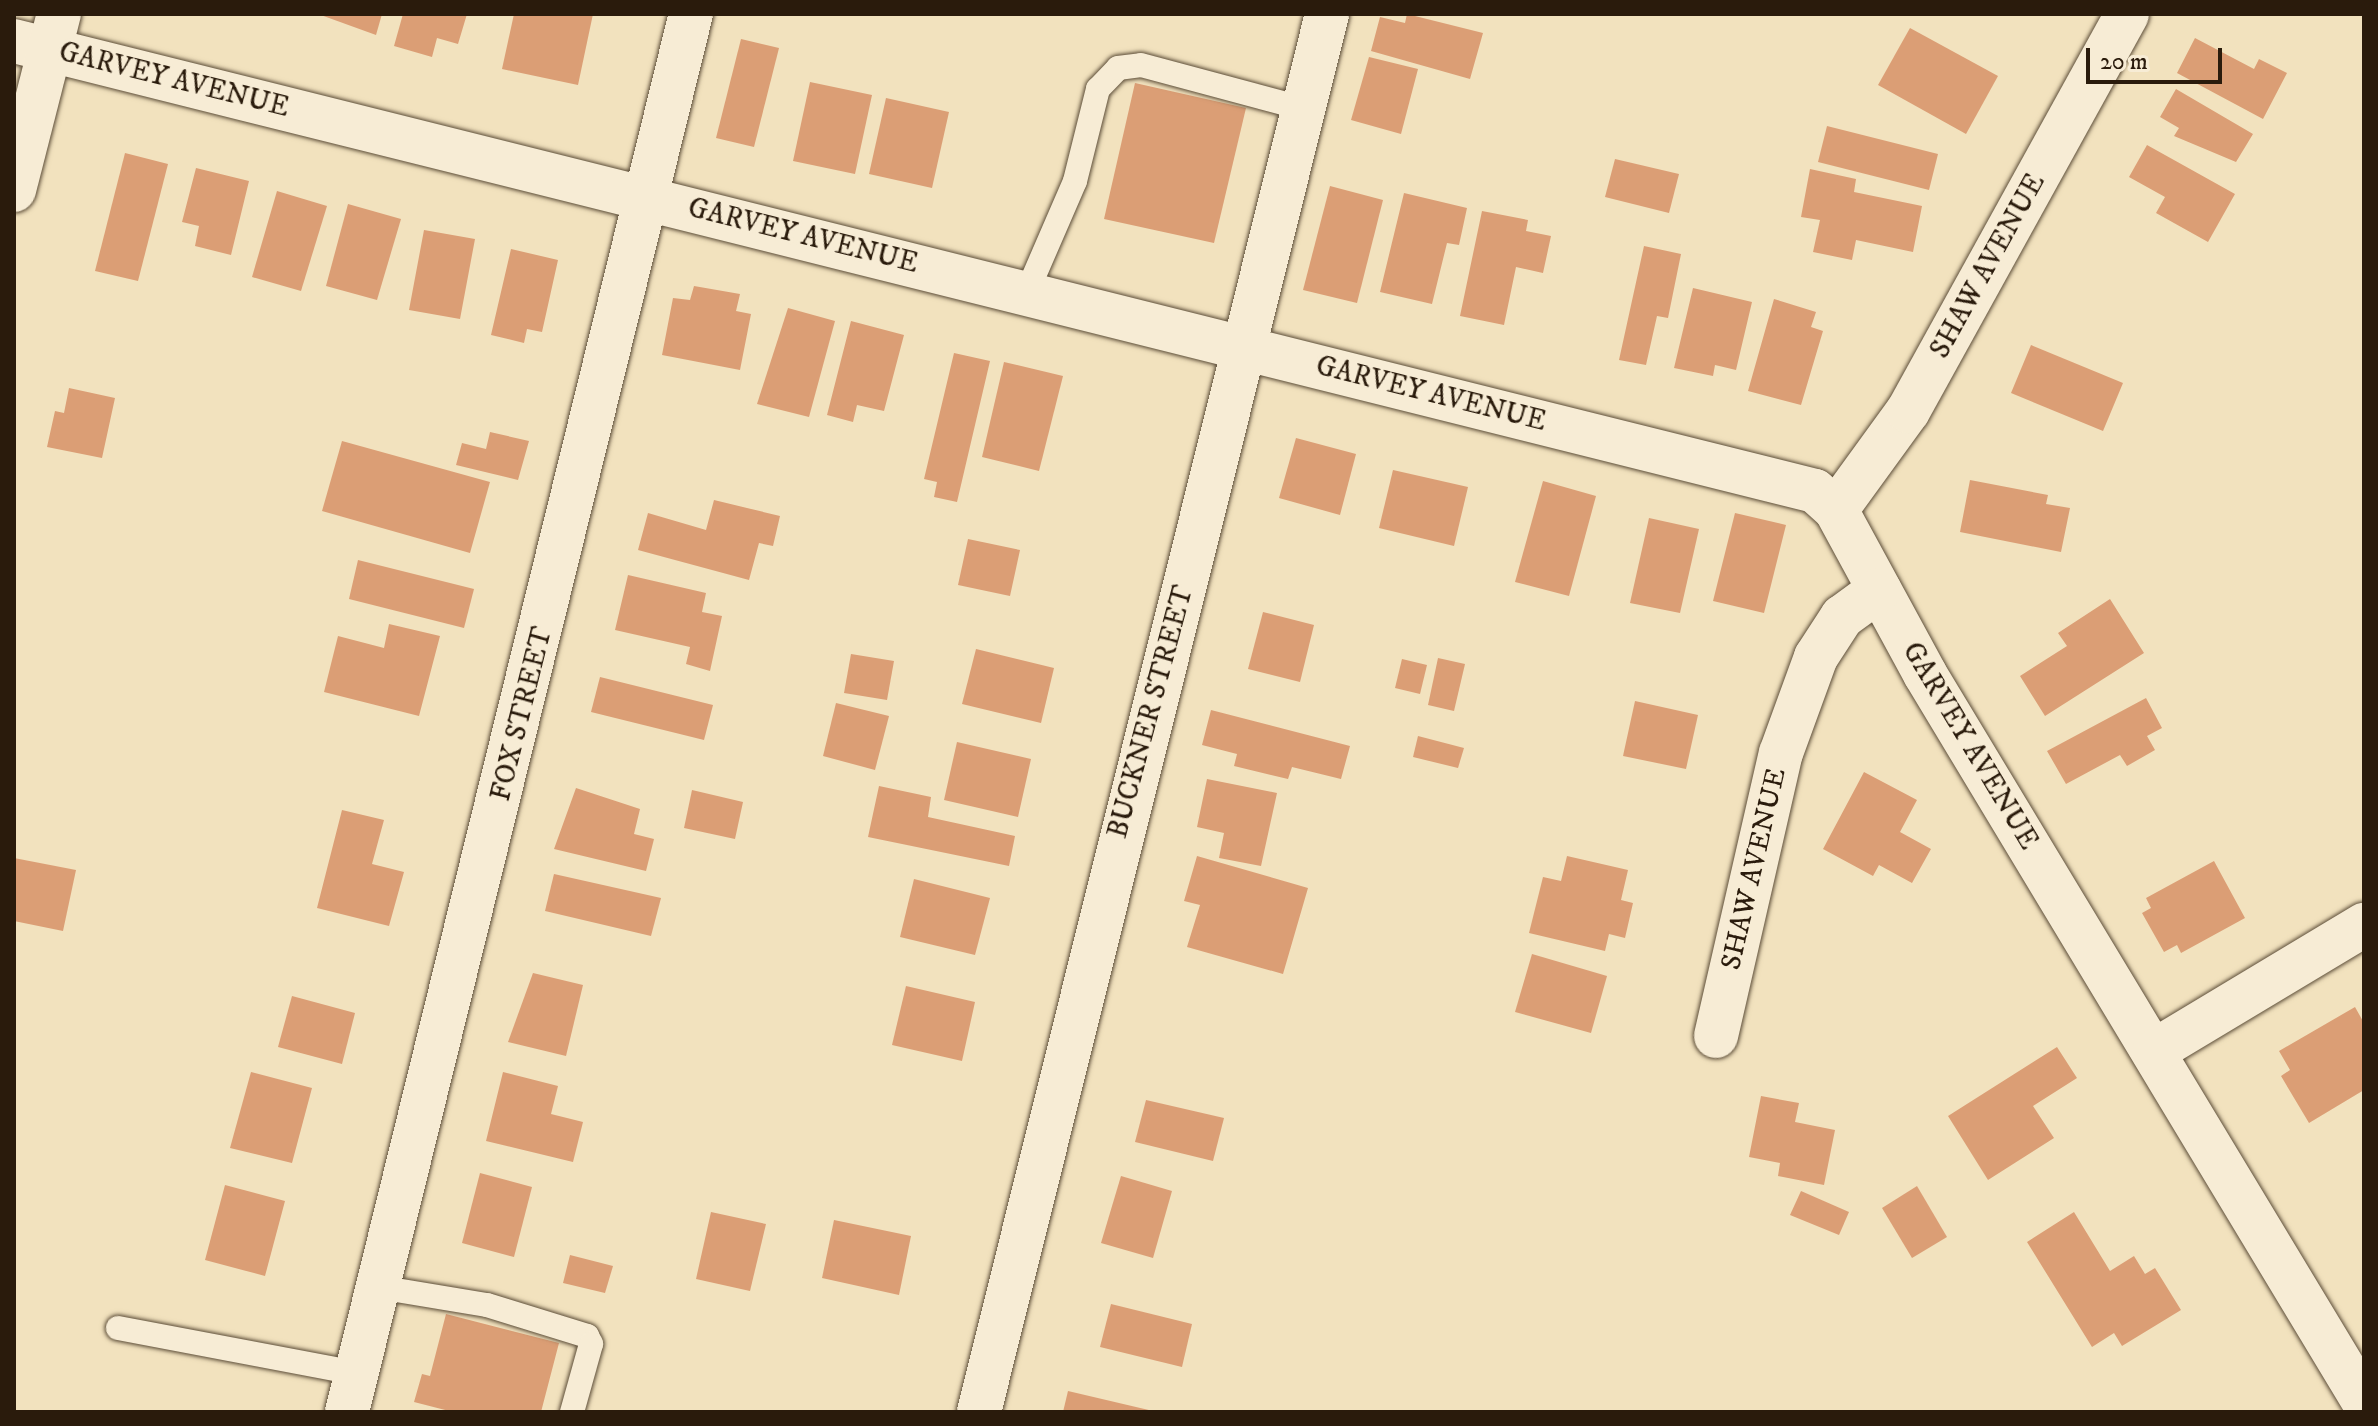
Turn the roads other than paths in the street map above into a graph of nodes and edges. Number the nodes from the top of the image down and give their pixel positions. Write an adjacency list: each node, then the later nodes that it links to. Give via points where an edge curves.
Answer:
1 (691, 14): 7 (street, FOX STREET)
2 (1327, 14): 5 (street, BUCKNER STREET)
3 (2127, 14): 10 (street, SHAW AVENUE, via 1908,411)
4 (41, 35): 6 (street); 7 (street, GARVEY AVENUE)
5 (1305, 109): 8 (lane, via 1141,65 1118,68 1098,89 1075,181); 9 (street, BUCKNER STREET)
6 (14, 190)
7 (645, 196): 8 (street, GARVEY AVENUE); 15 (street, FOX STREET)
8 (1027, 292): 9 (street, GARVEY AVENUE)
9 (1248, 348): 10 (street, GARVEY AVENUE, via 1815,491); 20 (street, BUCKNER STREET, via 1113,857)
10 (1836, 510): 11 (street, GARVEY AVENUE)
11 (1879, 590): 13 (street, SHAW AVENUE, via 1842,617 1816,657 1796,712); 14 (street, GARVEY AVENUE)
12 (2364, 925): 14 (street)
13 (1716, 1036)
14 (2154, 1051): 18 (street, GARVEY AVENUE)
15 (378, 1287): 17 (street, FOX STREET); 19 (lane, via 487,1305 587,1336 591,1344)
16 (118, 1328): 17 (lane)
17 (352, 1392)
18 (2364, 1402)
19 (572, 1412)
20 (979, 1412)

